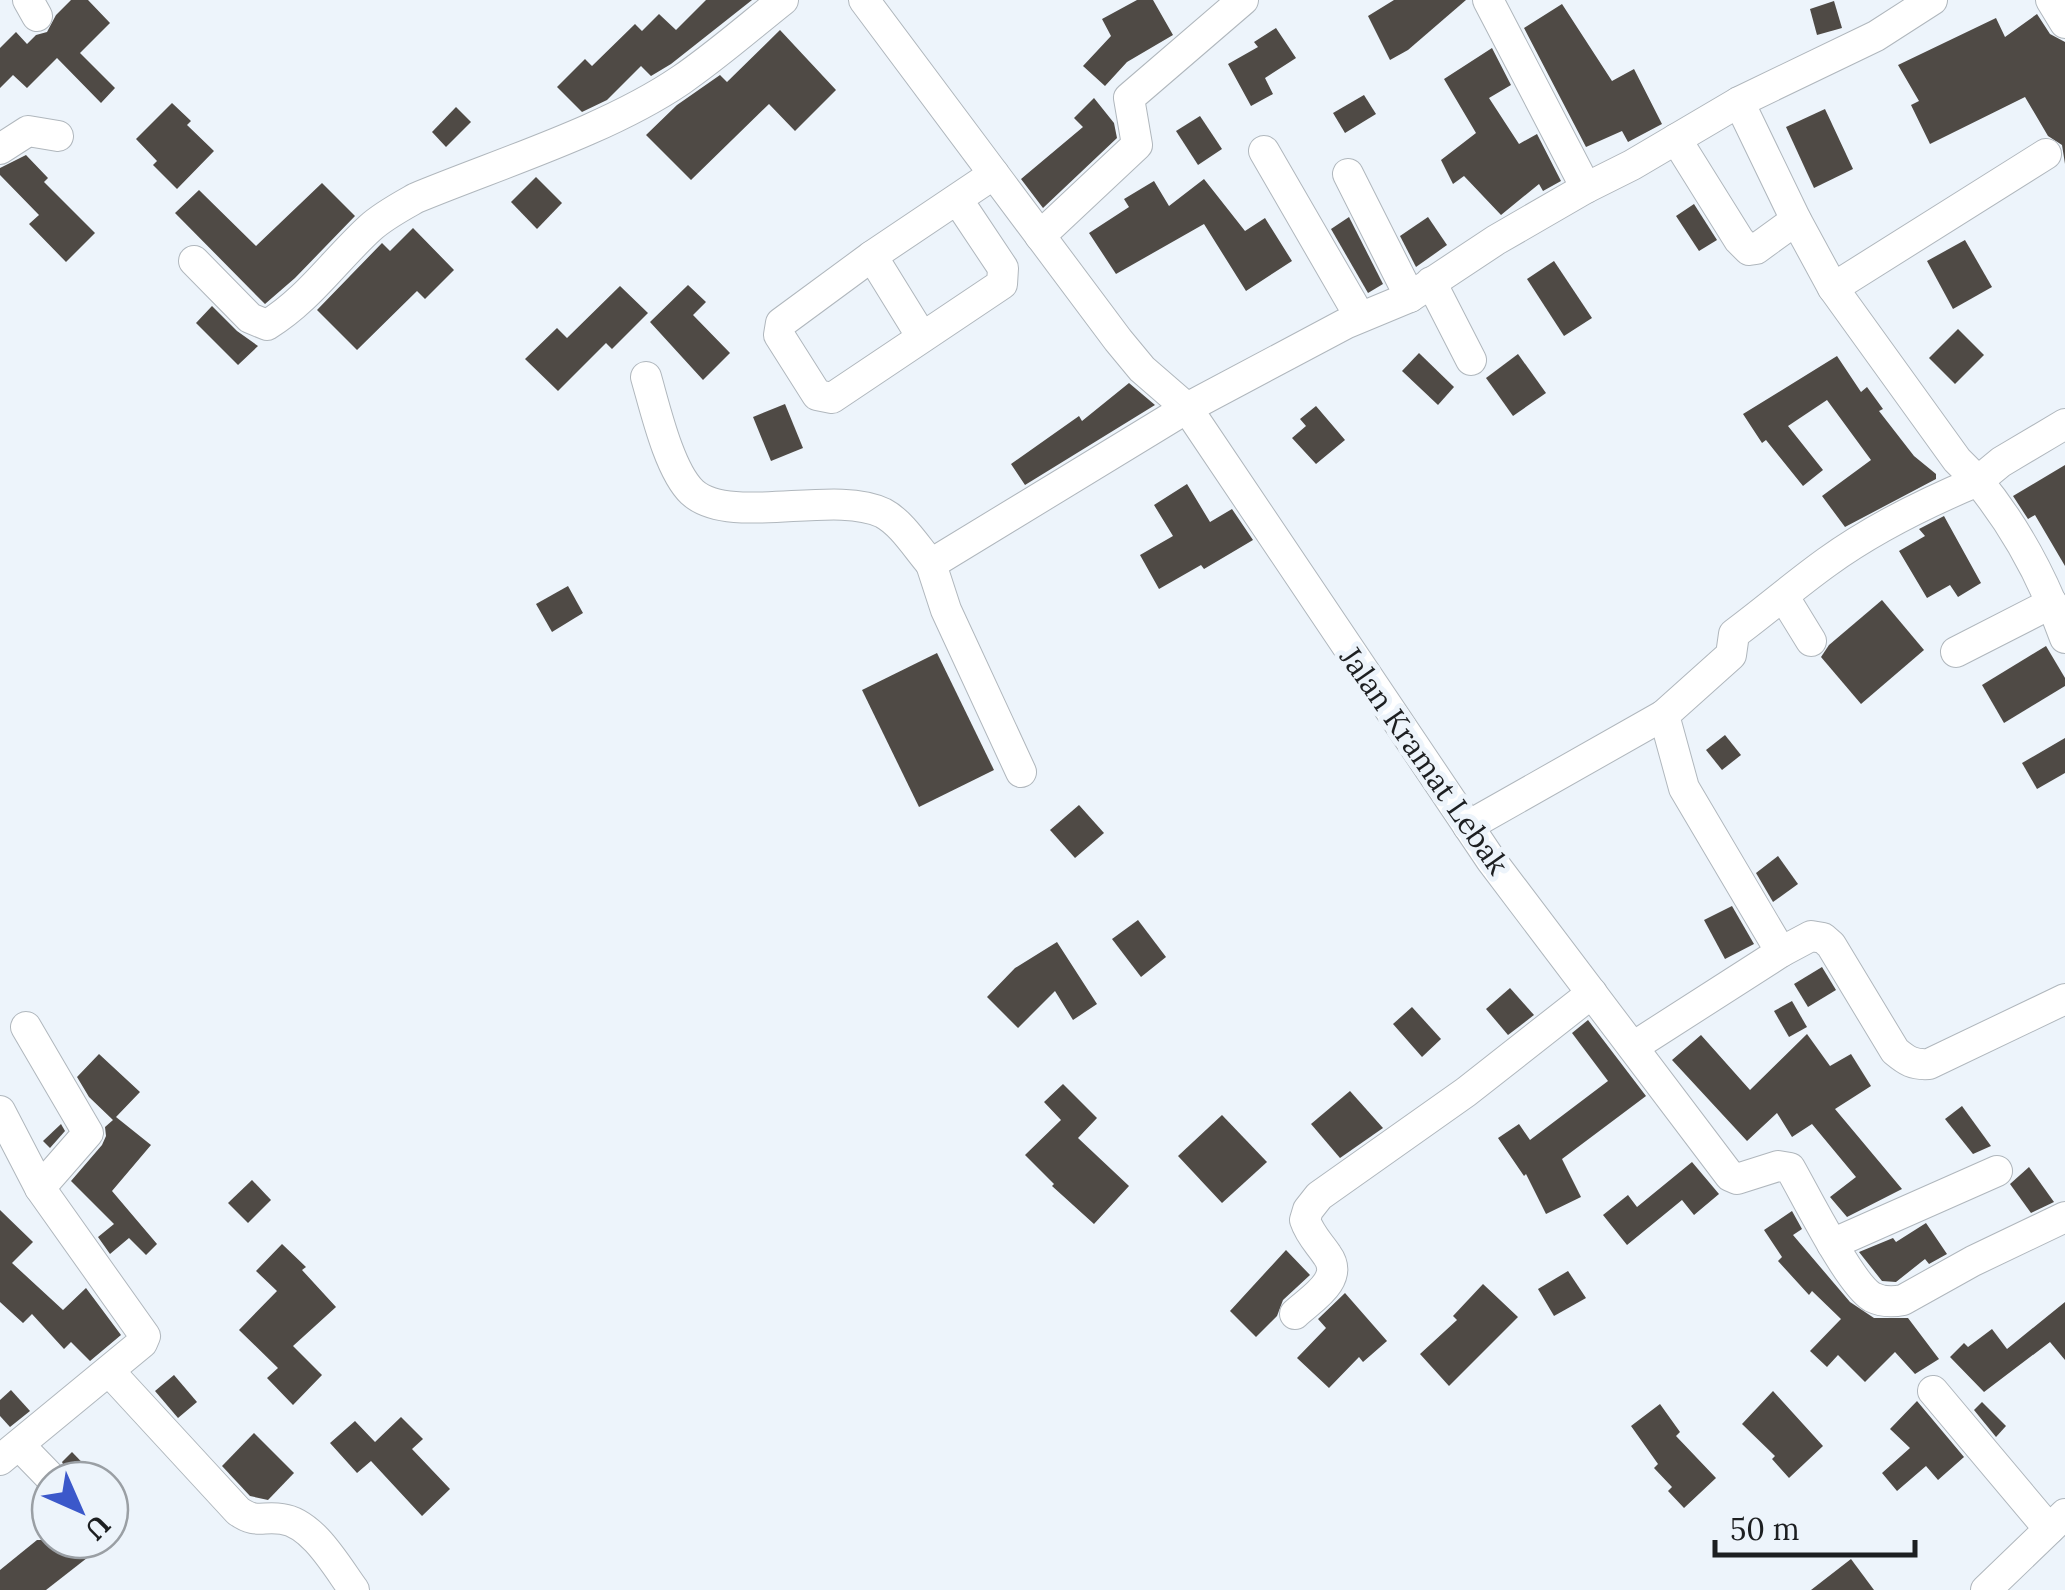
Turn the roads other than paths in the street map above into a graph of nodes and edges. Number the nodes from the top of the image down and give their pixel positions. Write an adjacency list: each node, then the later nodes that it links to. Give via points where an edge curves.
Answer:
1 (783, 0): 21 (street, via 680,81 639,104 394,211 268,325 250,318)
2 (864, 0): 14 (street, Jalan Kramat Lebak)
3 (1244, 0): 19 (street, via 1129,98 1137,145)
4 (1488, 0): 16 (street)
5 (1932, 0): 8 (street, via 1876,36)
6 (2051, 0): 7 (street)
7 (2065, 22)
8 (1739, 102): 10 (street); 18 (street)
9 (58, 136): 11 (street, via 28,132)
10 (1676, 139): 16 (street); 18 (street, via 1748,250)
11 (0, 149)
12 (1264, 151): 24 (street)
13 (2046, 154): 22 (street)
14 (994, 174): 17 (street); 19 (street, Jalan Kramat Lebak)
15 (1348, 174): 23 (street)
16 (1586, 188): 23 (street)
17 (957, 199): 20 (street); 25 (street, via 1003,268 1002,284)
18 (1796, 220): 22 (street)
19 (1040, 236): 28 (street, Jalan Kramat Lebak, via 1142,370)
20 (872, 256): 25 (street); 25 (street, via 782,323 779,335 812,390 832,398)
21 (194, 261)
22 (1833, 288): 30 (street, via 1948,452)
23 (1420, 290): 24 (street); 26 (street)
24 (1360, 318): 28 (street)
25 (922, 337)
26 (1470, 360)
27 (646, 377): 31 (street, via 668,451 693,492 728,507 872,509 894,521)
28 (1186, 408): 31 (street); 39 (street, Jalan Kramat Lebak)
29 (2065, 424): 30 (street)
30 (1978, 481): 32 (street, via 1890,521); 33 (street, via 2019,537)
31 (931, 564): 38 (street)
32 (1784, 597): 35 (street); 37 (street, via 1734,634 1731,655)
33 (2052, 604): 34 (street); 36 (street)
34 (2065, 638)
35 (1811, 642)
36 (1956, 652)
37 (1664, 715): 39 (street); 40 (street, via 1684,788)
38 (1021, 772)
39 (1468, 826): 41 (street, Jalan Kramat Lebak)
40 (1781, 952): 42 (street, via 1811,936 1823,938 1895,1051 1917,1065); 44 (street)
41 (1592, 993): 44 (street, Jalan Kramat Lebak); 50 (street, via 1320,1196 1304,1220 1334,1273)
42 (2065, 999)
43 (26, 1027): 47 (street, via 88,1133)
44 (1632, 1047): 49 (street, Jalan Kramat Lebak, via 1733,1180 1790,1168)
45 (0, 1111): 47 (street)
46 (1998, 1171): 49 (street)
47 (40, 1188): 51 (street, via 145,1336)
48 (2065, 1217): 49 (street, Jalan Kramat Lebak, via 1893,1302 1864,1290)
49 (1832, 1244)
50 (1295, 1314)
51 (109, 1371): 53 (street); 55 (street, via 238,1511 250,1520 282,1519 305,1529)
52 (1933, 1391): 54 (street)
53 (10, 1453)
54 (2057, 1522): 56 (street)
55 (354, 1590)
56 (1986, 1590)

